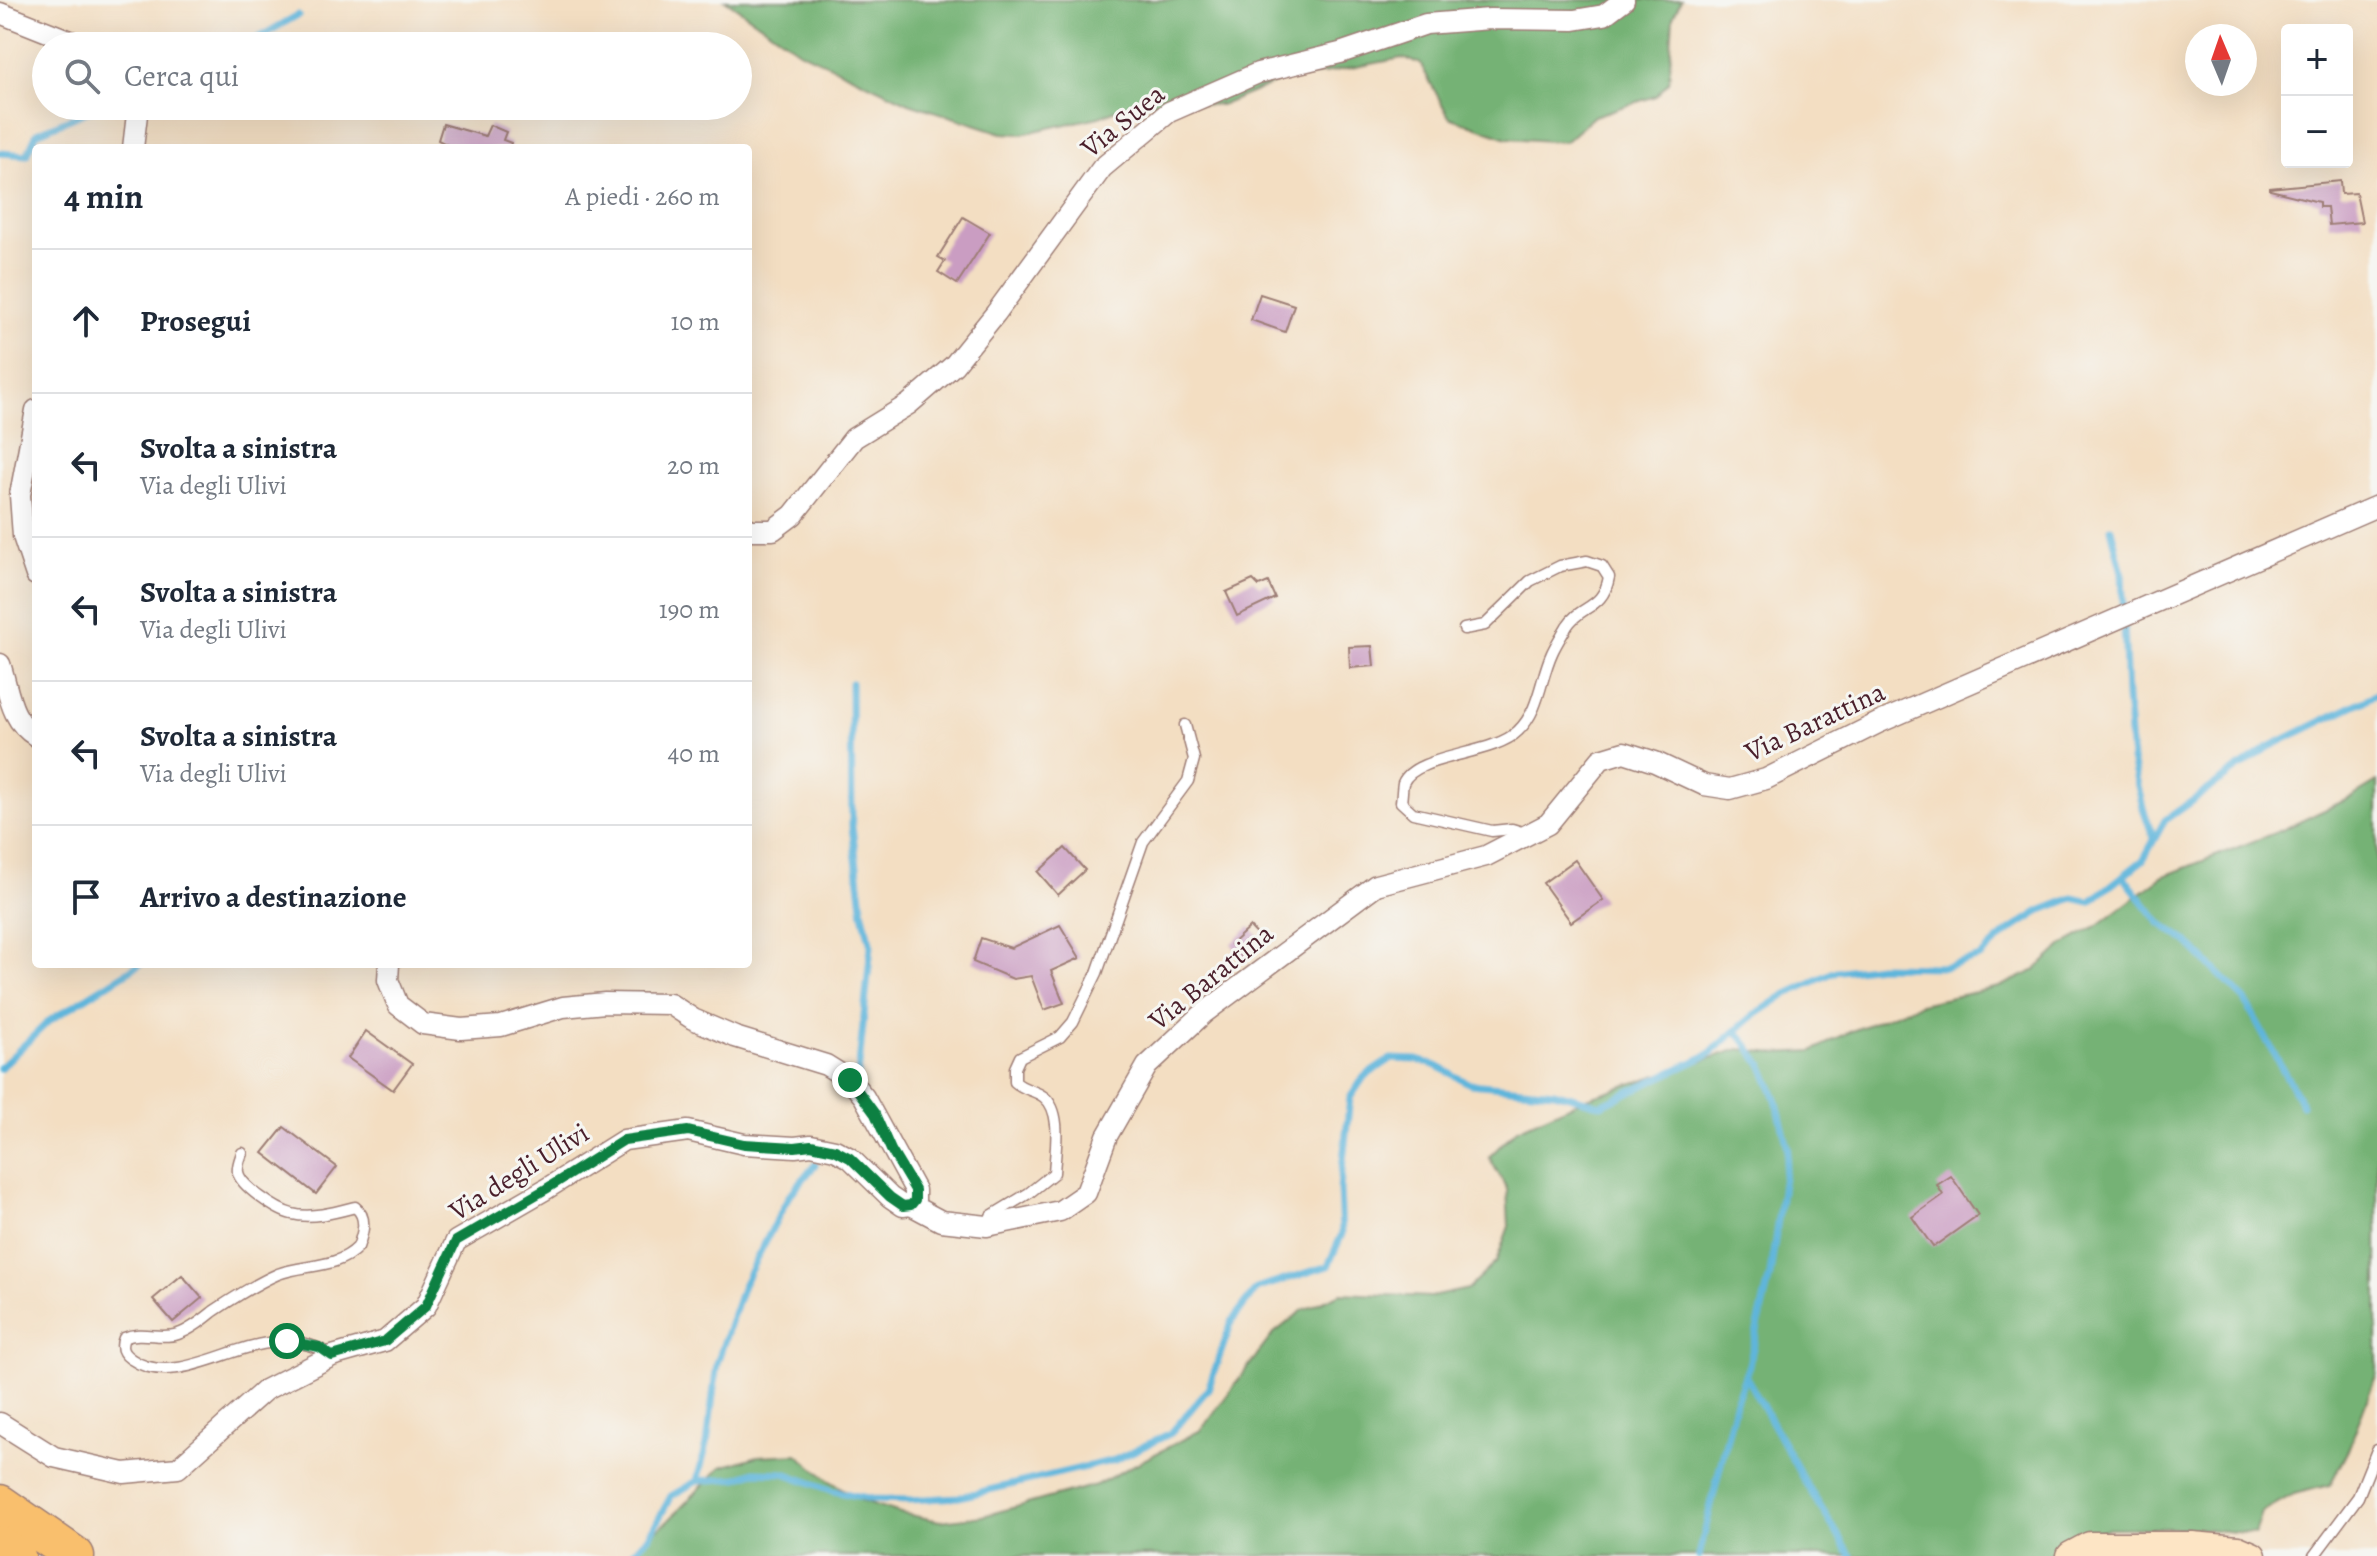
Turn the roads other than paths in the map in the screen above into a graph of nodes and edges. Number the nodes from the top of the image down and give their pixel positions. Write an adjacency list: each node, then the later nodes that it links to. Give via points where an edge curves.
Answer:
1 (1624, 0): 8 (street, Via Suea, via 1604,15 1574,20 1426,24 1258,73 1169,112 1102,168 954,365 909,404 854,438 793,515 773,530)
2 (0, 13): 3 (street)
3 (48, 32)
4 (136, 120): 5 (street)
5 (133, 144)
6 (32, 431): 9 (street, via 20,495 23,536)
7 (2377, 506): 14 (street, Via Barattina, via 1878,723 1766,779 1730,789 1704,785 1624,752 1601,759 1548,824)
8 (752, 530)
9 (32, 563)
10 (1464, 629): 14 (lane, via 1485,625 1530,581 1560,566 1587,561 1602,566 1609,577 1600,601 1570,622 1552,653 1532,712 1518,731 1500,744 1416,769 1404,782 1401,802 1413,813)
11 (0, 664): 13 (street, via 22,728)
12 (1185, 725): 18 (lane, via 1194,759 1188,781 1143,842 1097,973 1073,1022 1060,1037 1020,1057 1015,1068 1015,1082 1052,1104 1054,1173 991,1216)
13 (32, 734)
14 (1530, 834): 18 (street, Via Barattina, via 1486,856 1376,885 1204,1013 1147,1066 1107,1136 1086,1193 1060,1211)
15 (389, 968): 17 (street, via 398,1005 423,1024 461,1029 501,1026 563,1007 670,1004 735,1037 826,1065 850,1080 875,1114 915,1190)
16 (242, 1153): 19 (lane, via 237,1167 242,1181 290,1214 355,1207 364,1225 358,1247 339,1260 247,1288 180,1334 124,1338 123,1352 153,1367 179,1368 287,1341 319,1347)
17 (911, 1205): 18 (street, Via Barattina, via 941,1221); 19 (street, Via degli Ulivi, via 890,1197 835,1150 744,1144 688,1131 624,1140 456,1241 426,1306 385,1341)
18 (987, 1226)
19 (332, 1356): 20 (street, Via degli Ulivi, via 265,1390 178,1468 124,1473 54,1457)
20 (0, 1423)
21 (2377, 1450): 27 (lane, via 2358,1497)
22 (4, 1520): 23 (highway); 24 (highway)
23 (16, 1556)
24 (75, 1556)
25 (2071, 1556): 26 (street, via 2090,1546 2192,1546)
26 (2252, 1556)
27 (2314, 1556)

